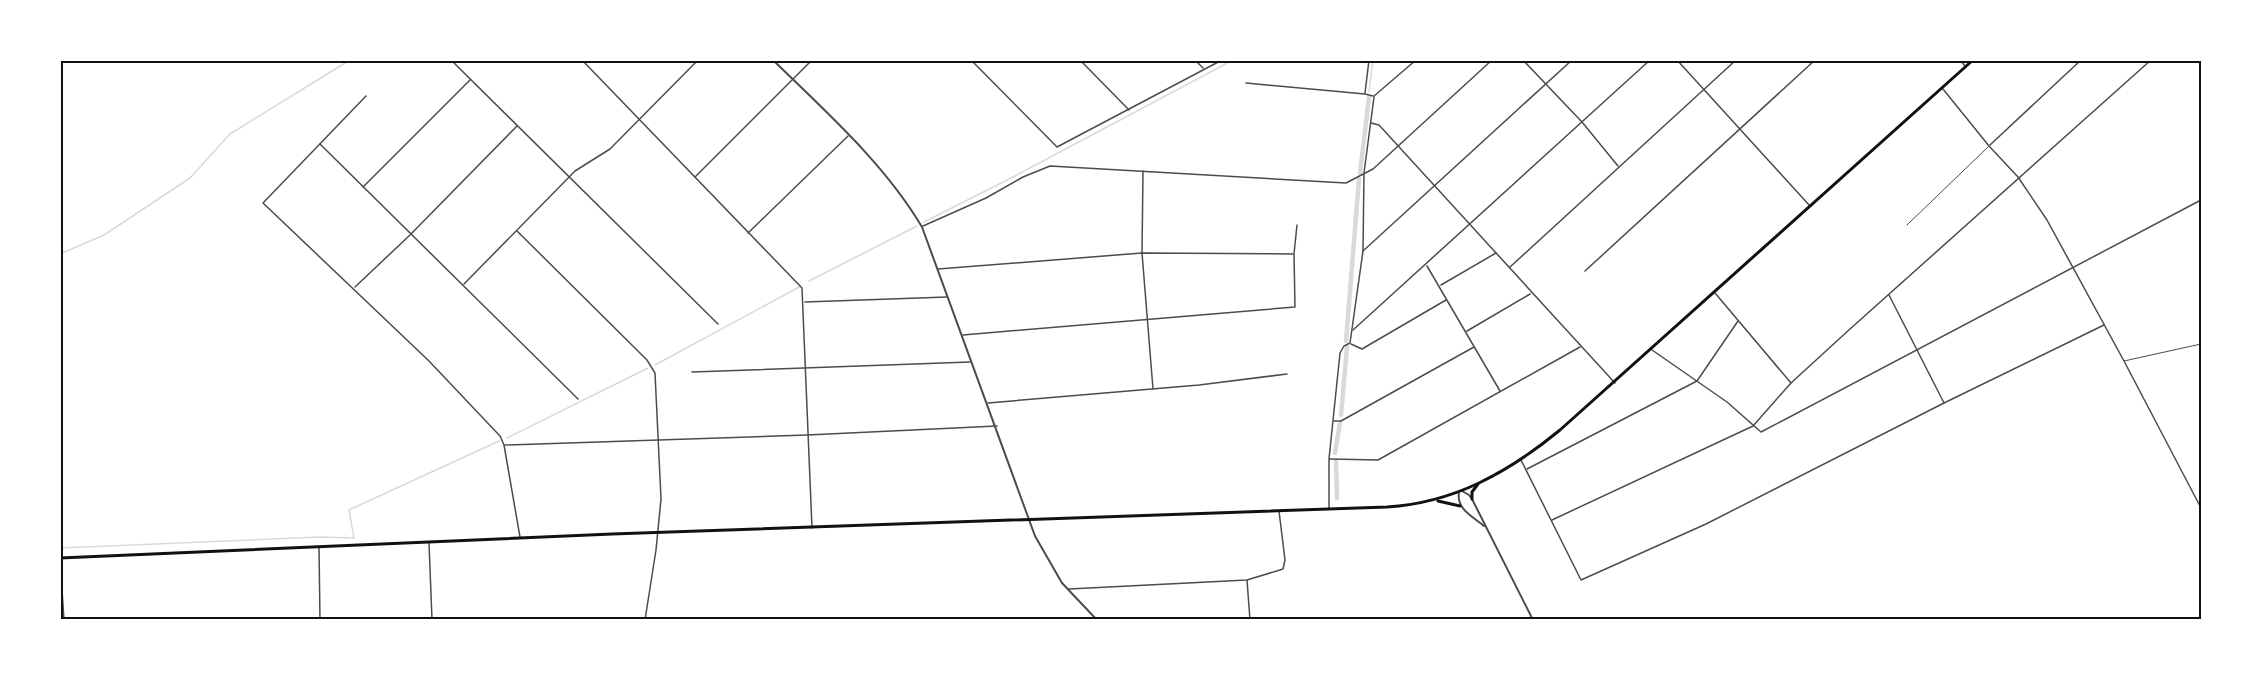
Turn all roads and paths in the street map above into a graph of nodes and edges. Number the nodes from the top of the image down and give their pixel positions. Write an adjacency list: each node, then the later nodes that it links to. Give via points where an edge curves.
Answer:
1 (451, 60): 25 (street)
2 (582, 60): 35 (street)
3 (698, 60): 35 (street)
4 (773, 60): 26 (street)
5 (812, 60): 26 (street)
6 (971, 60): 34 (street, via 1057,147)
7 (1080, 60): 34 (street)
8 (1195, 60): 24 (street)
9 (1222, 60): 24 (street)
10 (1369, 60): 31 (street)
11 (1416, 60): 33 (street)
12 (1492, 60): 43 (street)
13 (1523, 60): 28 (street)
14 (1572, 60): 28 (street)
15 (1650, 60): 37 (street)
16 (1677, 60): 30 (street)
17 (1736, 60): 30 (street)
18 (1815, 60): 39 (street)
19 (1960, 60): 23 (street)
20 (1973, 60): 23 (main road)
21 (2081, 60): 42 (street)
22 (2151, 60): 48 (street)
23 (1966, 67): 29 (main road)
24 (1204, 69): 34 (street)
25 (471, 79): 38 (street); 51 (street)
26 (793, 80): 40 (street); 49 (street)
27 (1246, 83): 31 (street)
28 (1545, 85): 37 (street); 50 (street)
29 (1942, 87): 42 (street); 53 (main road)
30 (1704, 89): 39 (street); 44 (street)
31 (1365, 94): 33 (street)
32 (366, 96): 41 (street)
33 (1374, 96): 36 (street)
34 (1129, 110)
35 (637, 119): 47 (street, via 610,149); 49 (street)
36 (1370, 122): 43 (street, via 1379,125); 46 (street)
37 (1581, 122): 44 (street); 56 (street)
38 (518, 125): 47 (street); 60 (street)
39 (1739, 129): 53 (street); 69 (street)
40 (849, 136): 57 (street, via 904,196); 59 (street)
41 (319, 144): 51 (street); 72 (street, via 263,203)
42 (1989, 146): 48 (street); 55 (lane)
43 (1398, 147): 46 (street); 50 (street)
44 (1619, 166): 67 (street)
45 (1143, 170): 46 (street, via 1346,183); 57 (street, via 1050,166); 62 (street)
46 (1364, 173): 61 (street)
47 (570, 177): 58 (street); 81 (street)
48 (2018, 177): 66 (street); 75 (street)
49 (695, 178): 59 (street)
50 (1433, 187): 56 (street); 61 (street)
51 (363, 188): 60 (street)
52 (2201, 200): 66 (street)
53 (1810, 206): 73 (main road)
54 (1297, 225): 64 (street)
55 (1907, 225)
56 (1469, 226): 63 (street); 65 (street)
57 (922, 227): 68 (street)
58 (517, 231): 70 (street); 109 (street, via 647,360 655,373)
59 (748, 234): 78 (street, via 795,279 802,288)
60 (410, 235): 70 (street); 72 (street)
61 (1363, 252): 83 (street)
62 (1142, 253): 64 (street); 68 (street); 79 (street)
63 (1497, 253): 67 (street); 71 (street)
64 (1294, 254): 79 (street, via 1295,307)
65 (1426, 265): 71 (street); 83 (street)
66 (2073, 267): 82 (street); 90 (street)
67 (1509, 268): 74 (street)
68 (938, 269): 76 (street)
69 (1585, 271)
70 (463, 285): 102 (street)
71 (1440, 286): 77 (street)
72 (354, 288): 110 (street, via 500,436)
73 (1715, 293): 80 (street); 91 (main road)
74 (1531, 294): 84 (street); 89 (street)
75 (1889, 294): 90 (street); 99 (street)
76 (948, 297): 78 (street); 85 (street)
77 (1447, 300): 84 (street); 86 (street, via 1362,349)
78 (804, 302): 94 (street)
79 (1147, 321): 85 (street); 100 (street)
80 (1738, 321): 97 (street); 99 (street)
81 (718, 324)
82 (2104, 325): 92 (street); 104 (street)
83 (1352, 331): 86 (street)
84 (1466, 331): 88 (street)
85 (963, 335): 93 (street)
86 (1350, 343): 105 (street, via 1340,353)
87 (2201, 344): 92 (lane)
88 (1474, 346): 101 (street); 105 (street)
89 (1580, 346): 98 (street); 101 (street)
90 (1917, 349): 104 (street); 107 (street, via 1761,432)
91 (1652, 350): 97 (street); 98 (main road)
92 (2124, 361): 119 (street)
93 (972, 362): 94 (street); 103 (street)
94 (806, 370): 95 (street); 108 (street)
95 (692, 372)
96 (1287, 374): 100 (street)
97 (1697, 381): 107 (street); 113 (street)
98 (1615, 383): 112 (main road)
99 (1791, 383): 107 (street)
100 (1153, 389): 103 (street)
101 (1500, 392): 111 (street, via 1378,460)
102 (578, 399)
103 (988, 403): 106 (street)
104 (1944, 403): 122 (street, via 1706,524 1581,580)
105 (1333, 422): 111 (street)
106 (997, 426): 108 (street); 123 (street)
107 (1753, 426): 122 (street)
108 (807, 435): 109 (street); 124 (street)
109 (658, 440): 110 (street); 126 (street)
110 (504, 445): 127 (street)
111 (1329, 459): 120 (street)
112 (1521, 459): 113 (street); 114 (main road)
113 (1526, 469): 122 (street)
114 (1479, 483): 115 (main road); 116 (main road)
115 (1460, 492): 116 (street); 117 (main road); 118 (street)
116 (1472, 499): 125 (street)
117 (1437, 501): 118 (main road); 120 (main road, via 1413,506)
118 (1460, 506): 125 (street)
119 (2201, 508)
120 (1329, 509): 121 (main road)
121 (1279, 511): 123 (main road); 131 (street, via 1283,569)
122 (1552, 520)
123 (1030, 521): 124 (main road); 132 (street, via 1050,563)
124 (812, 528): 126 (main road)
125 (1486, 528): 139 (street)
126 (659, 533): 127 (main road); 136 (street)
127 (520, 538): 128 (main road)
128 (429, 542): 129 (main road); 135 (street)
129 (319, 547): 130 (main road); 134 (street)
130 (60, 558): 133 (street)
131 (1247, 580): 132 (street); 138 (street)
132 (1068, 589): 137 (street)
133 (64, 620)
134 (320, 620)
135 (432, 620)
136 (645, 620)
137 (1097, 620)
138 (1250, 620)
139 (1533, 620)

